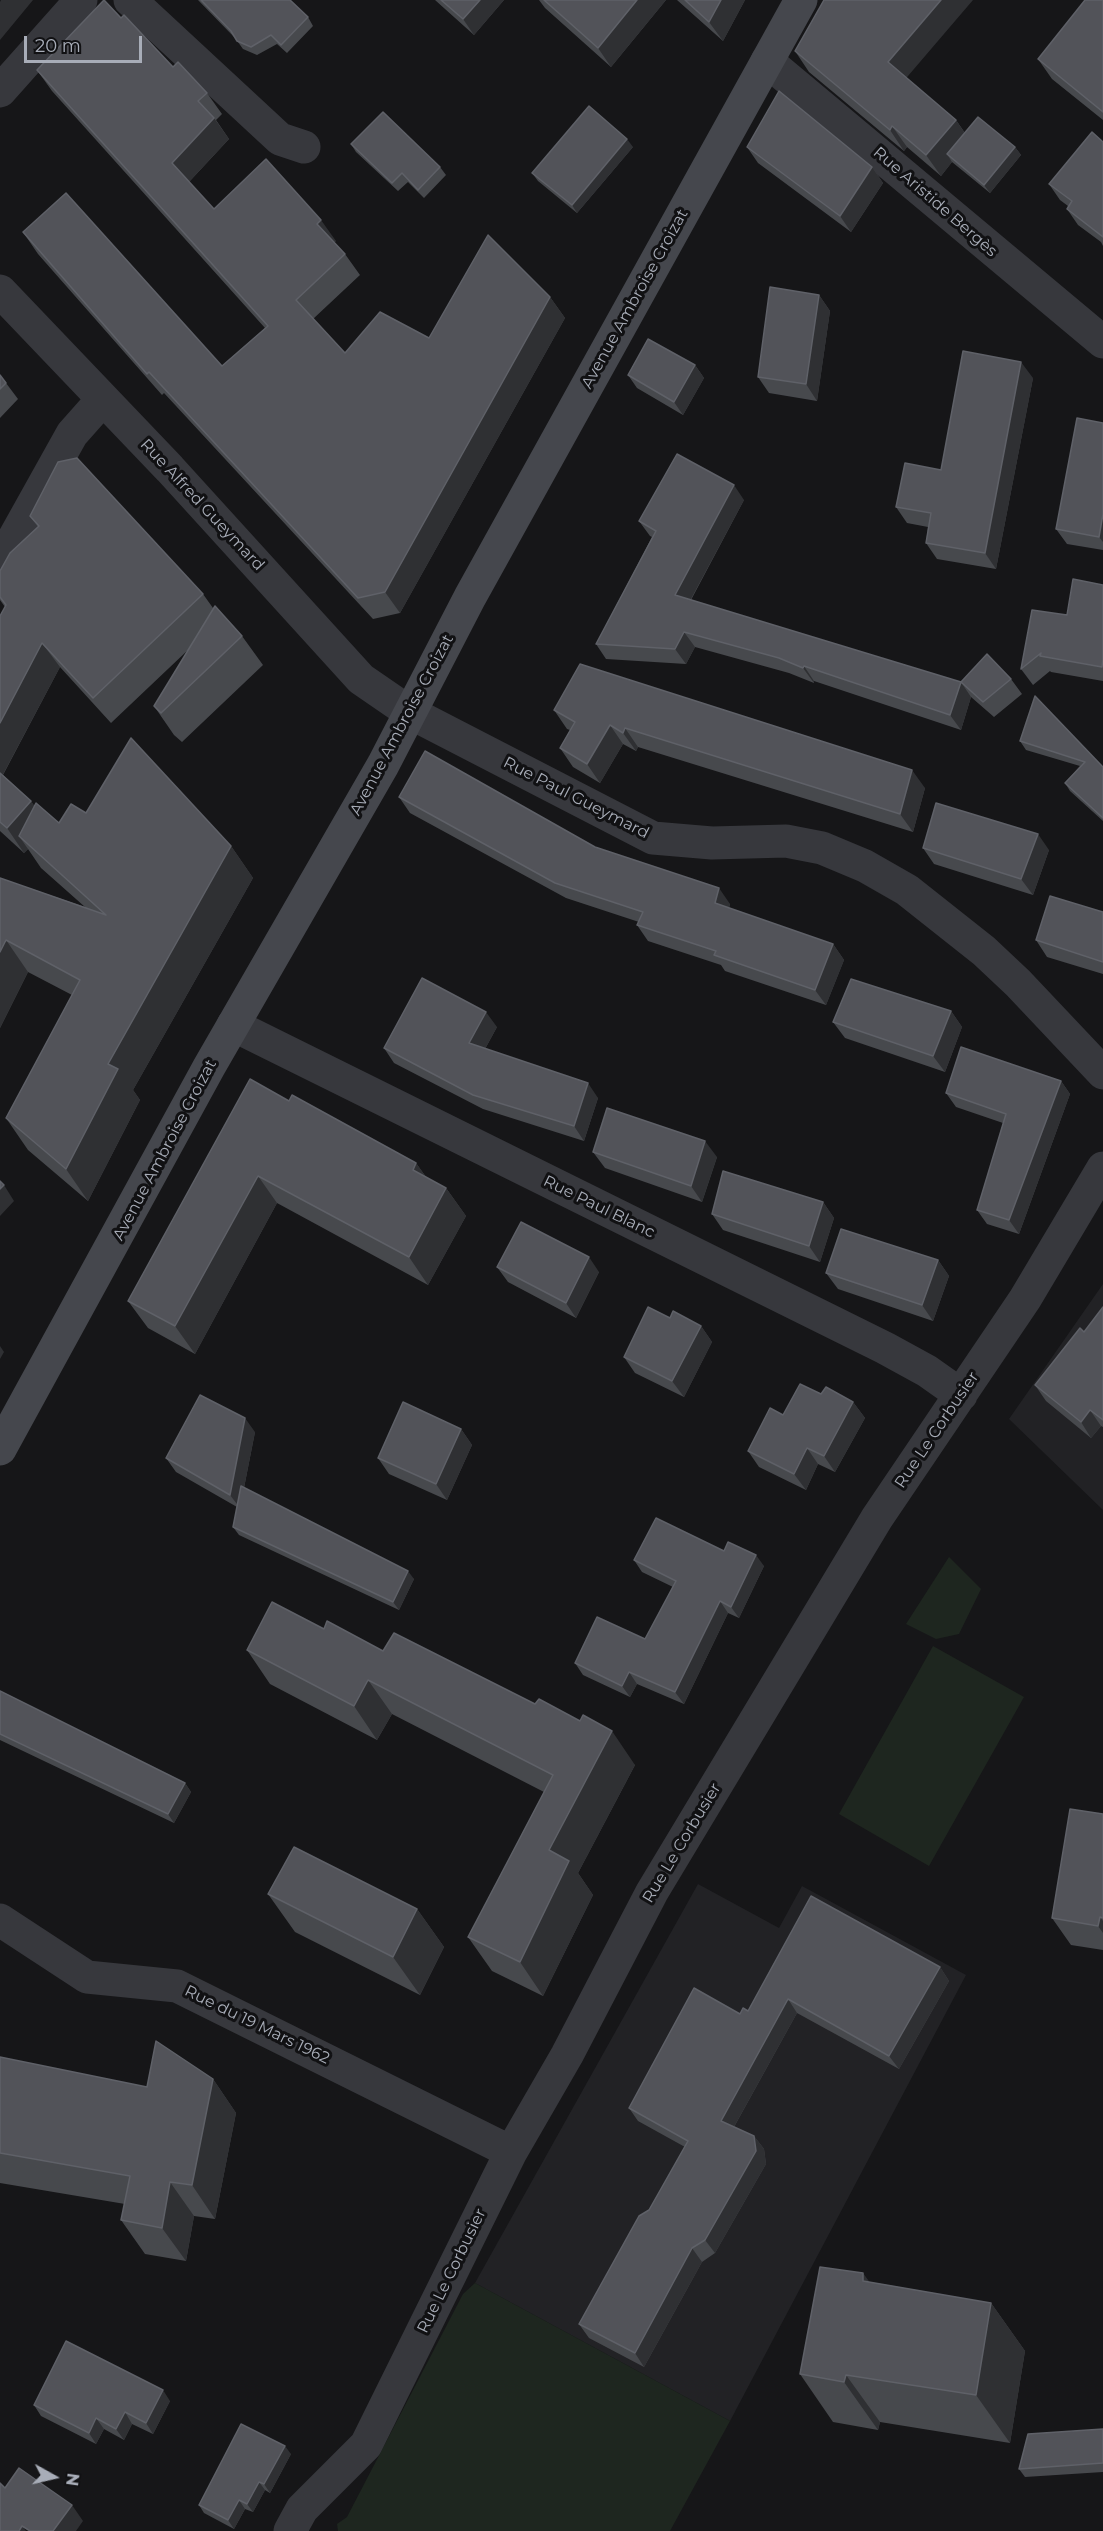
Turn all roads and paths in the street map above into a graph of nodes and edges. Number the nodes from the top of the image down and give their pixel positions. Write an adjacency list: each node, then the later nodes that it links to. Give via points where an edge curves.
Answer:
1 (81, 0): 5 (street)
2 (130, 0): 6 (street, via 280,139)
3 (801, 0): 4 (street, Avenue Ambroise Croizat)
4 (767, 61): 8 (street, Rue Aristide Bergès); 11 (street, Avenue Ambroise Croizat)
5 (0, 91)
6 (304, 147)
7 (0, 291): 9 (street, Rue Alfred Gueymard)
8 (1103, 342)
9 (103, 399): 10 (street, via 72,434); 11 (street, Rue Alfred Gueymard, via 361,680)
10 (0, 563)
11 (409, 712): 12 (street, Avenue Ambroise Croizat, via 383,765); 13 (street, Rue Paul Gueymard, via 653,838 712,843 786,841 822,848 865,866 907,890 984,951)
12 (233, 1025): 15 (street, Rue Paul Blanc, via 885,1348); 16 (street, Avenue Ambroise Croizat)
13 (1103, 1073)
14 (1103, 1168): 15 (street, Rue Le Corbusier, via 1043,1270)
15 (961, 1395): 18 (street, Rue Le Corbusier, via 877,1518 652,1892)
16 (0, 1449)
17 (0, 1920): 18 (street, Rue du 19 Mars 1962, via 87,1977 177,1986)
18 (511, 2152): 19 (street, Rue Le Corbusier, via 366,2445 302,2509)
19 (290, 2531)

